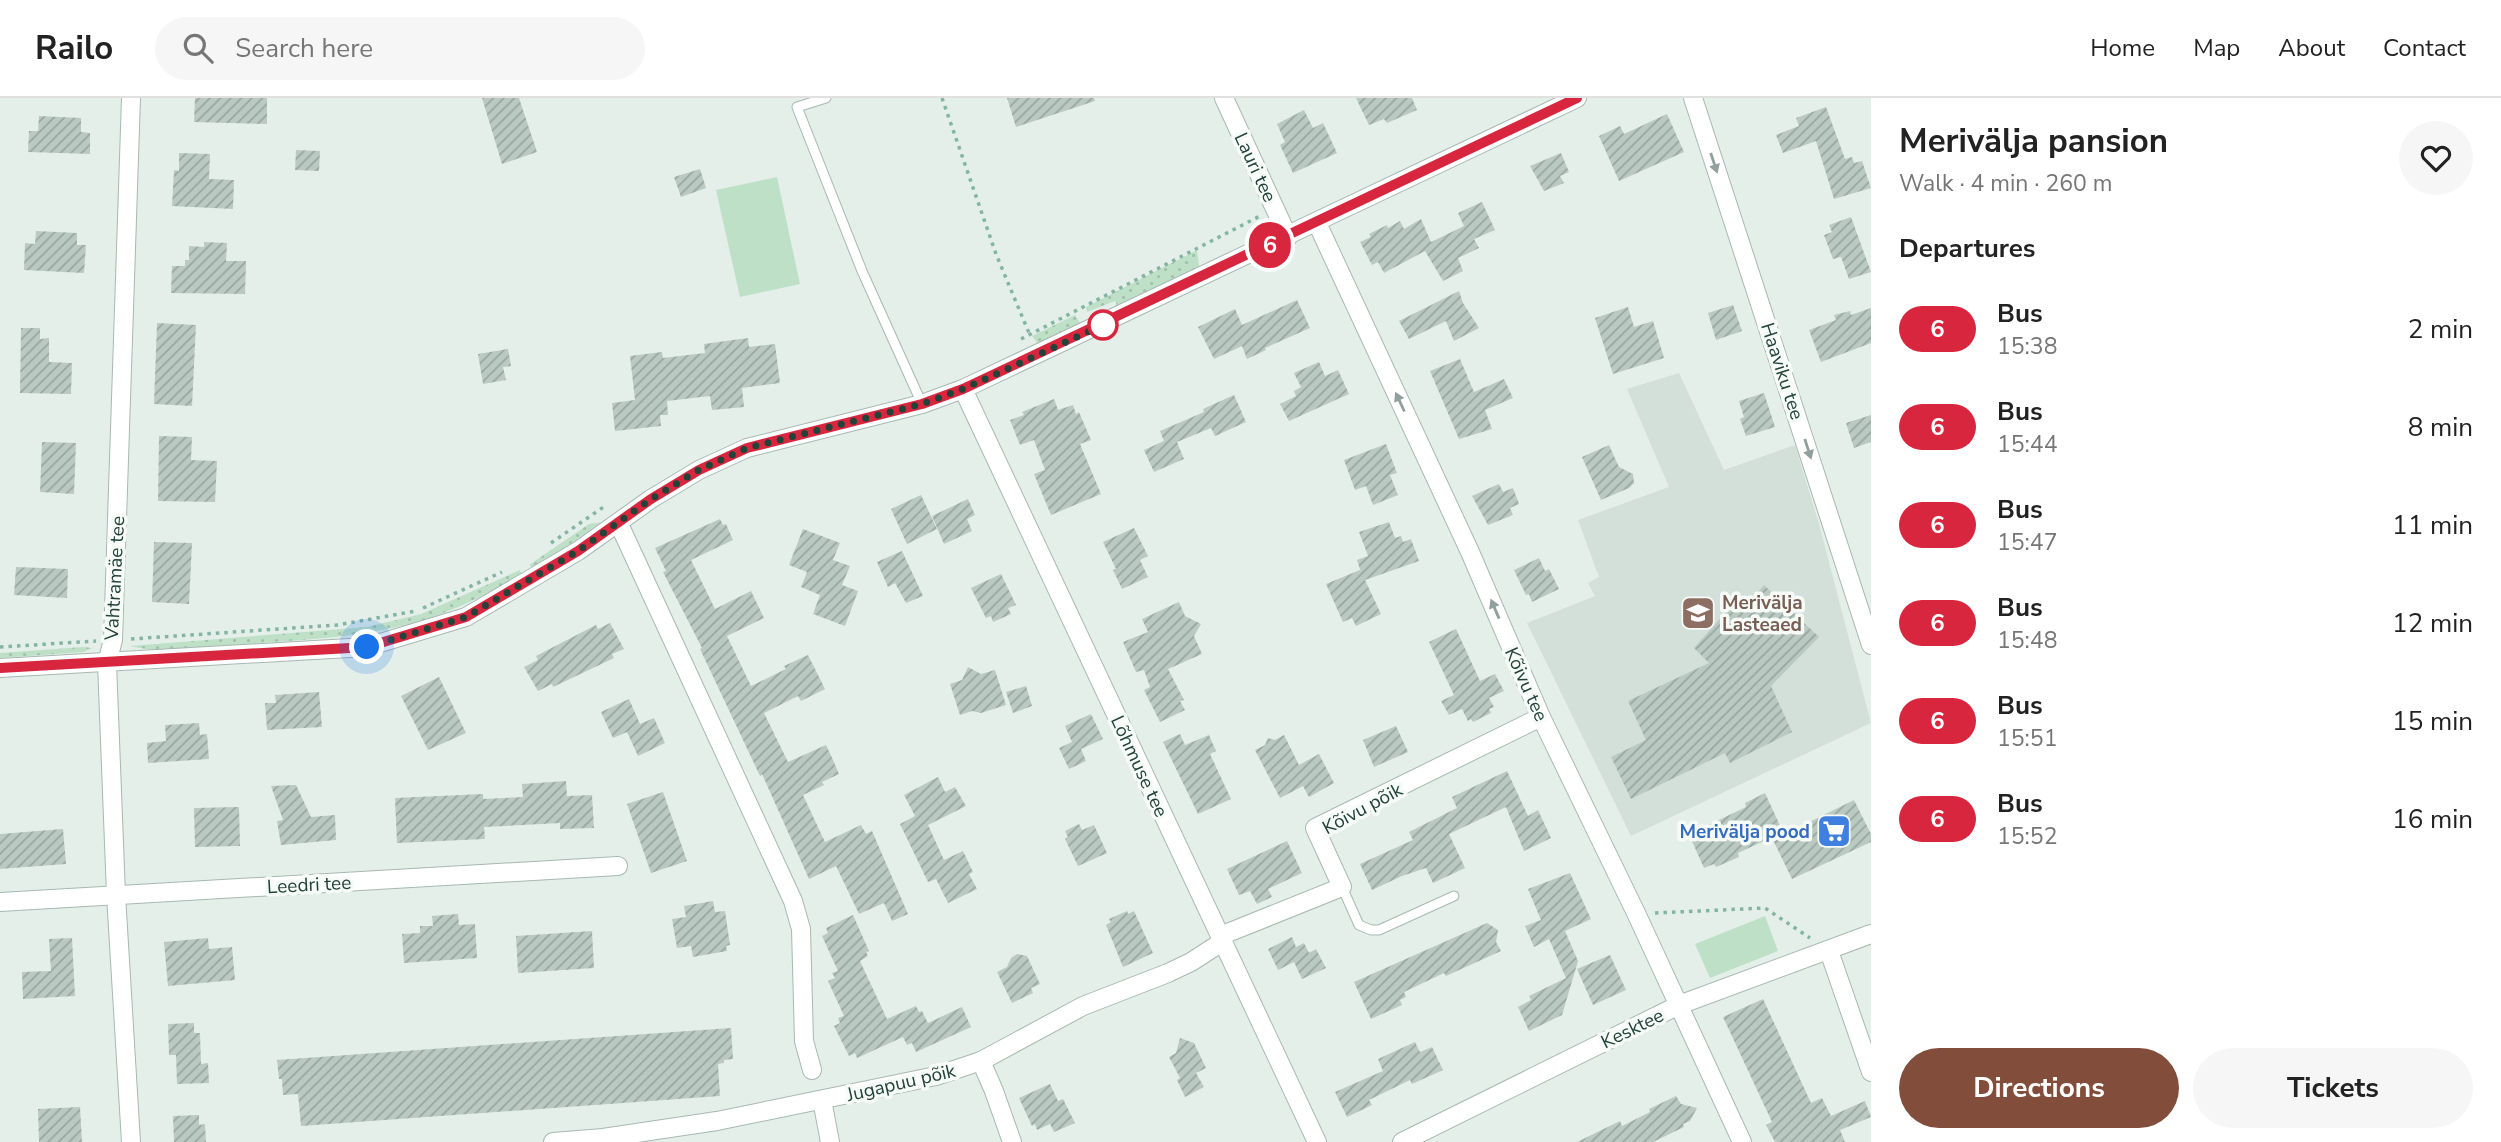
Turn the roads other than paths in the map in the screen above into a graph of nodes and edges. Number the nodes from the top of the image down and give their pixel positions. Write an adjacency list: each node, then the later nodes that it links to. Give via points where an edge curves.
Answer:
1 (131, 98): 13 (street, Vahtramäe tee, via 113,640)
2 (826, 98): 9 (lane, via 797,107 862,271)
3 (1224, 98): 7 (street, Lauri tee)
4 (1577, 98): 6 (street)
5 (1693, 98): 11 (street, Haaviku tee, one-way to 11)
6 (1317, 223): 7 (street); 15 (street, Kõivu tee, one-way to 6)
7 (1288, 237): 8 (street)
8 (963, 389): 9 (street); 22 (street, Lõhmuse tee)
9 (922, 404): 10 (street, via 747,448 699,470)
10 (619, 524): 13 (street, via 466,617 367,647); 26 (street, via 793,901 801,929 804,1041)
11 (1864, 592): 12 (street, Haaviku tee)
12 (1871, 645)
13 (107, 663): 14 (street); 18 (street, Vahtramäe tee)
14 (0, 668)
15 (1541, 717): 17 (street, Kõivu põik, via 1315,828); 24 (street, Kõivu tee)
16 (618, 866): 18 (street, Leedri tee)
17 (1342, 887): 19 (lane, via 1359,925 1371,930); 22 (street)
18 (117, 895): 20 (street, Leedri tee); 29 (street, Vahtramäe tee)
19 (1454, 896)
20 (0, 902)
21 (1871, 934): 23 (street, Kesktee)
22 (1221, 939): 25 (street, Jugapuu põik, via 1191,962 1083,1006); 33 (street, Lõhmuse tee)
23 (1829, 951): 24 (street, Kesktee); 27 (street)
24 (1679, 1005): 34 (street, Kesktee); 35 (street, Kõivu tee)
25 (981, 1061): 28 (street, Jugapuu põik, via 936,1076); 32 (street)
26 (812, 1070)
27 (1871, 1072)
28 (822, 1100): 30 (street, Jugapuu põik, via 717,1121); 31 (street)
29 (131, 1142)
30 (553, 1142)
31 (830, 1142)
32 (1012, 1142)
33 (1317, 1142)
34 (1402, 1142)
35 (1742, 1142)

